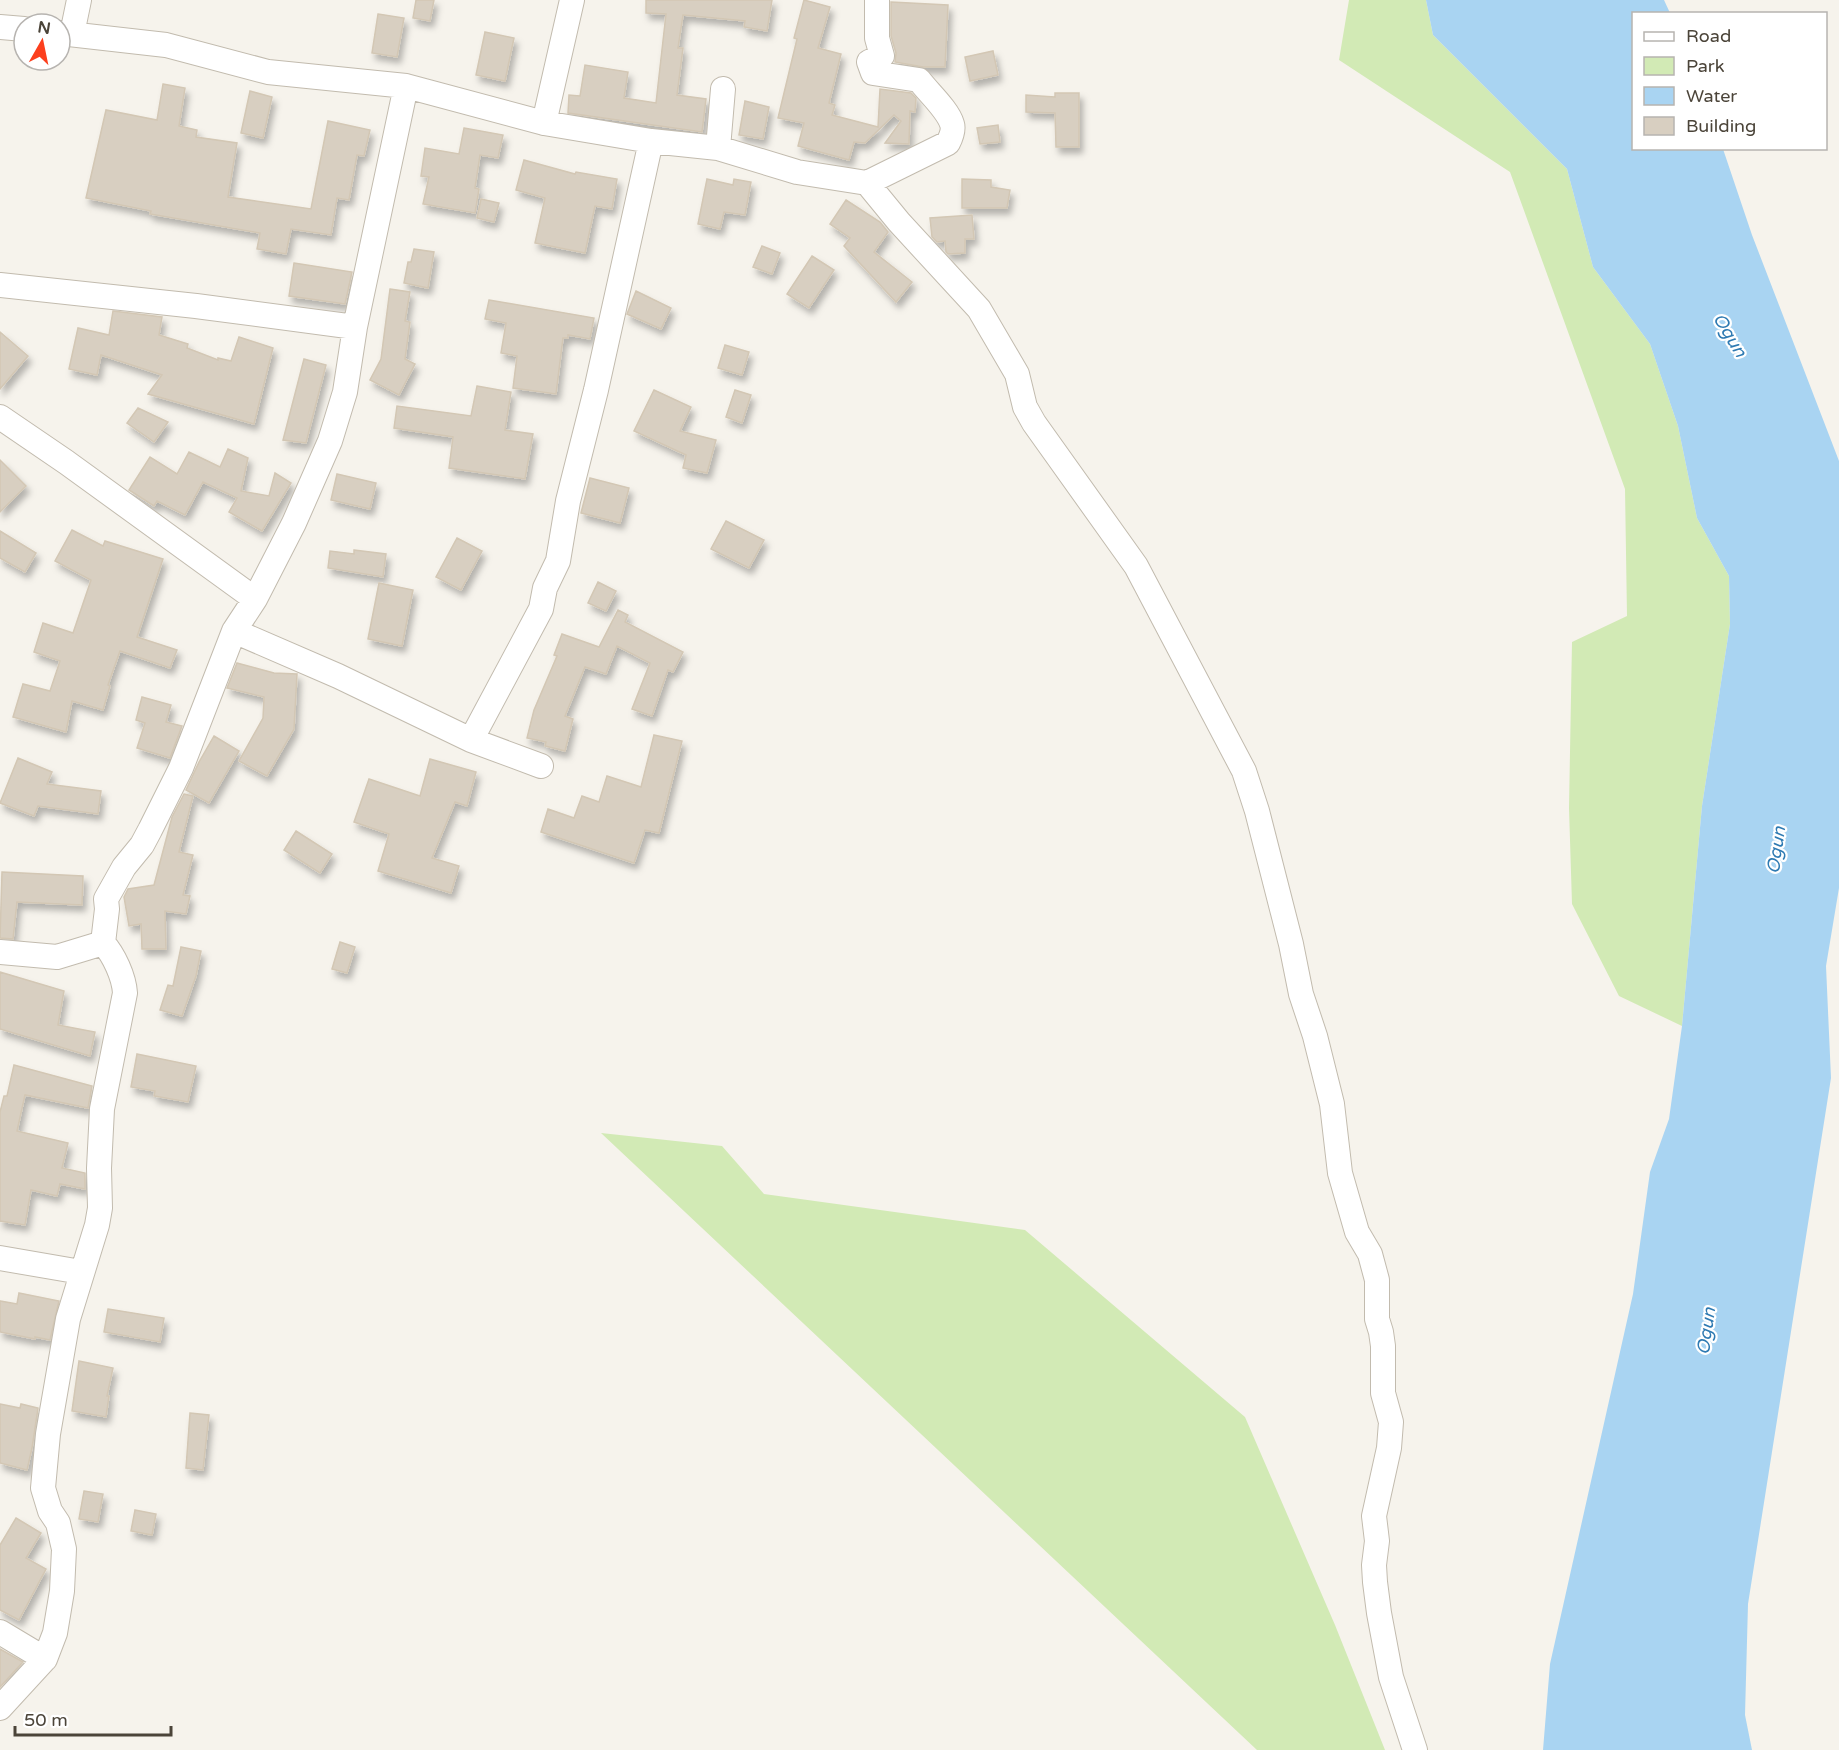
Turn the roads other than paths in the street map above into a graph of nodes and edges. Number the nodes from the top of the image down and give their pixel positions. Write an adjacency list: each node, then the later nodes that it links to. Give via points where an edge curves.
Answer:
1 (79, 0): 4 (street)
2 (572, 0): 8 (street)
3 (877, 0): 11 (street, via 882,56 869,62 873,73 919,80 953,124 948,143)
4 (72, 18)
5 (72, 34): 6 (street, via 166,45 268,72)
6 (406, 86): 8 (street); 13 (street)
7 (723, 89): 10 (street)
8 (544, 123): 9 (street)
9 (651, 141): 10 (street); 17 (street, via 568,501 558,561 545,588 541,609)
10 (718, 148): 11 (street, via 797,172)
11 (867, 183): 26 (street, via 979,309 1014,367 1025,407 1034,423 1136,566 1244,771 1332,1104 1340,1173 1377,1280 1383,1393 1390,1422 1389,1448 1374,1516 1375,1582 1391,1677)
12 (0, 285): 13 (street)
13 (355, 327): 15 (street, via 345,392 330,441)
14 (0, 417): 15 (street)
15 (255, 599): 16 (street)
16 (234, 631): 17 (street); 19 (street, via 181,768 142,845 106,899)
17 (471, 740): 18 (street)
18 (541, 766)
19 (103, 943): 20 (street, via 57,957); 22 (street, via 124,979 125,993 102,1109 100,1208)
20 (0, 952)
21 (0, 1258): 22 (street)
22 (81, 1272): 24 (street, via 68,1318 43,1488 64,1549 55,1634)
23 (0, 1632): 24 (street)
24 (45, 1659): 25 (street)
25 (0, 1708)
26 (1415, 1750)

